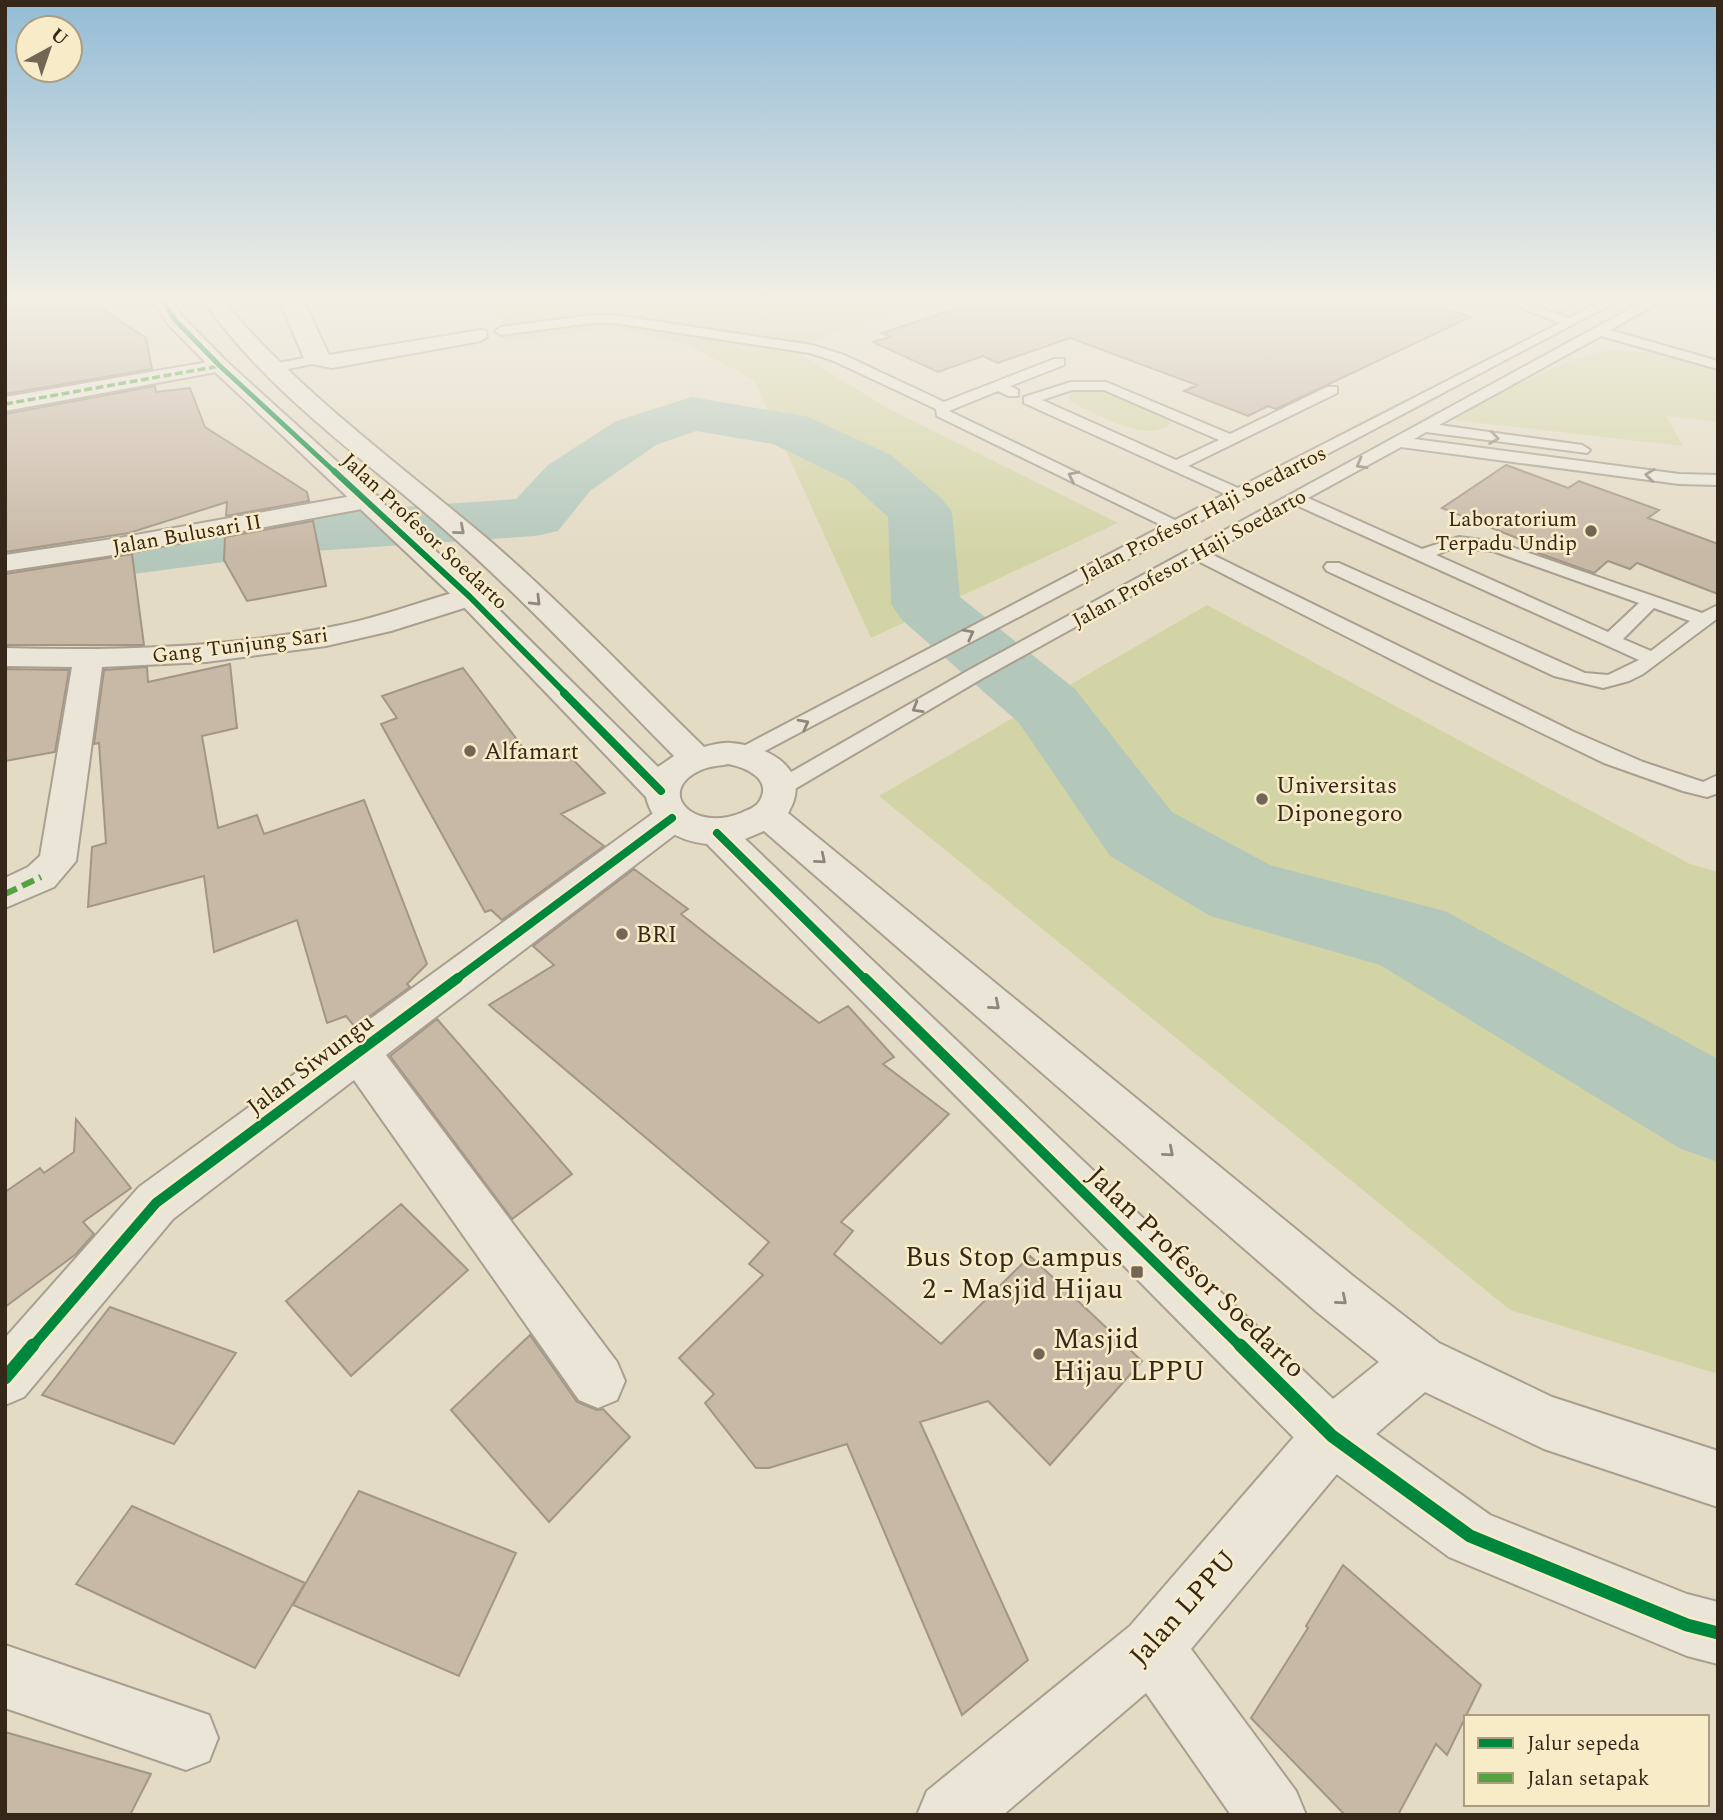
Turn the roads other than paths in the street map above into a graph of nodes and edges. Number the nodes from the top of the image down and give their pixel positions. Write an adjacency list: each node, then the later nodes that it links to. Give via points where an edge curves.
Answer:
1 (113, 385): 10 (street)
2 (241, 385): 22 (street, Jalan Profesor Soedarto)
3 (292, 385): 36 (street, Jalan Profesor Soedarto, one-way to 36, via 487,553)
4 (896, 385): 11 (lane)
5 (1450, 385): 20 (lane, Jalan Profesor Haji Soedartos)
6 (1503, 385): 12 (lane, Jalan Profesor Haji Soedarto)
7 (999, 386): 9 (lane); 11 (lane)
8 (1332, 390): 13 (lane)
9 (1029, 400): 13 (lane, via 1071,386 1106,386); 17 (lane)
10 (5, 404)
11 (943, 407): 23 (lane, one-way to 11, via 942,412)
12 (1427, 428): 14 (lane, Jalan Profesor Haji Soedarto); 15 (lane, one-way to 15)
13 (1230, 439): 17 (lane)
14 (1400, 442): 19 (lane, one-way to 14, via 1679,479); 21 (lane, Jalan Profesor Haji Soedarto, one-way to 21)
15 (1595, 452)
16 (1688, 464): 18 (lane)
17 (1176, 466): 20 (lane)
18 (1718, 468)
19 (1718, 480)
20 (1240, 495): 23 (lane, Jalan Profesor Haji Soedartos)
21 (1297, 499): 24 (lane, Jalan Profesor Haji Soedarto); 25 (lane)
22 (375, 508): 26 (street, Jalan Bulusari II); 28 (street, Jalan Profesor Soedarto)
23 (1177, 527): 35 (lane, Jalan Profesor Haji Soedartos, one-way to 23)
24 (1196, 554): 37 (lane, via 1635,769 1674,782); 38 (lane, Jalan Profesor Haji Soedarto, one-way to 38, via 976,674)
25 (1423, 555): 29 (lane, via 1446,542 1467,541); 31 (lane)
26 (5, 563)
27 (1333, 567): 33 (lane, via 1587,680 1609,681)
28 (470, 597): 34 (street, Gang Tunjung Sari, via 326,637 215,652); 39 (street, Jalan Profesor Soedarto)
29 (1652, 600): 30 (lane); 31 (lane)
30 (1710, 615): 33 (lane)
31 (1612, 639): 33 (lane)
32 (5, 657): 34 (street, Gang Tunjung Sari)
33 (1653, 659)
34 (88, 660): 41 (street, via 58,861 41,877)
35 (744, 755): 36 (street); 38 (street, via 778,777)
36 (695, 758): 39 (street, via 664,783)
37 (1714, 788)
38 (774, 801): 40 (street, Jalan Profesor Soedarto, via 745,828); 43 (street, one-way to 43, via 1335,1294)
39 (667, 805): 40 (street, Jalan Profesor Soedarto, via 699,831); 42 (street, Jalan Siwungu)
40 (717, 833): 46 (street, Jalan Profesor Soedarto)
41 (5, 894)
42 (359, 1052): 44 (street, Jalan Siwungu, via 156,1203); 45 (street)
43 (1420, 1362): 46 (street, Jalan LPPU); 47 (street, via 1544,1422)
44 (5, 1378)
45 (598, 1381)
46 (1332, 1436): 48 (street, Jalan Profesor Soedarto, via 1469,1536 1687,1625); 49 (street, Jalan LPPU)
47 (1718, 1479)
48 (1718, 1633)
49 (1152, 1648): 52 (street, Jalan LPPU); 53 (street)
50 (5, 1676): 51 (street)
51 (186, 1738)
52 (951, 1815)
53 (1272, 1815)

